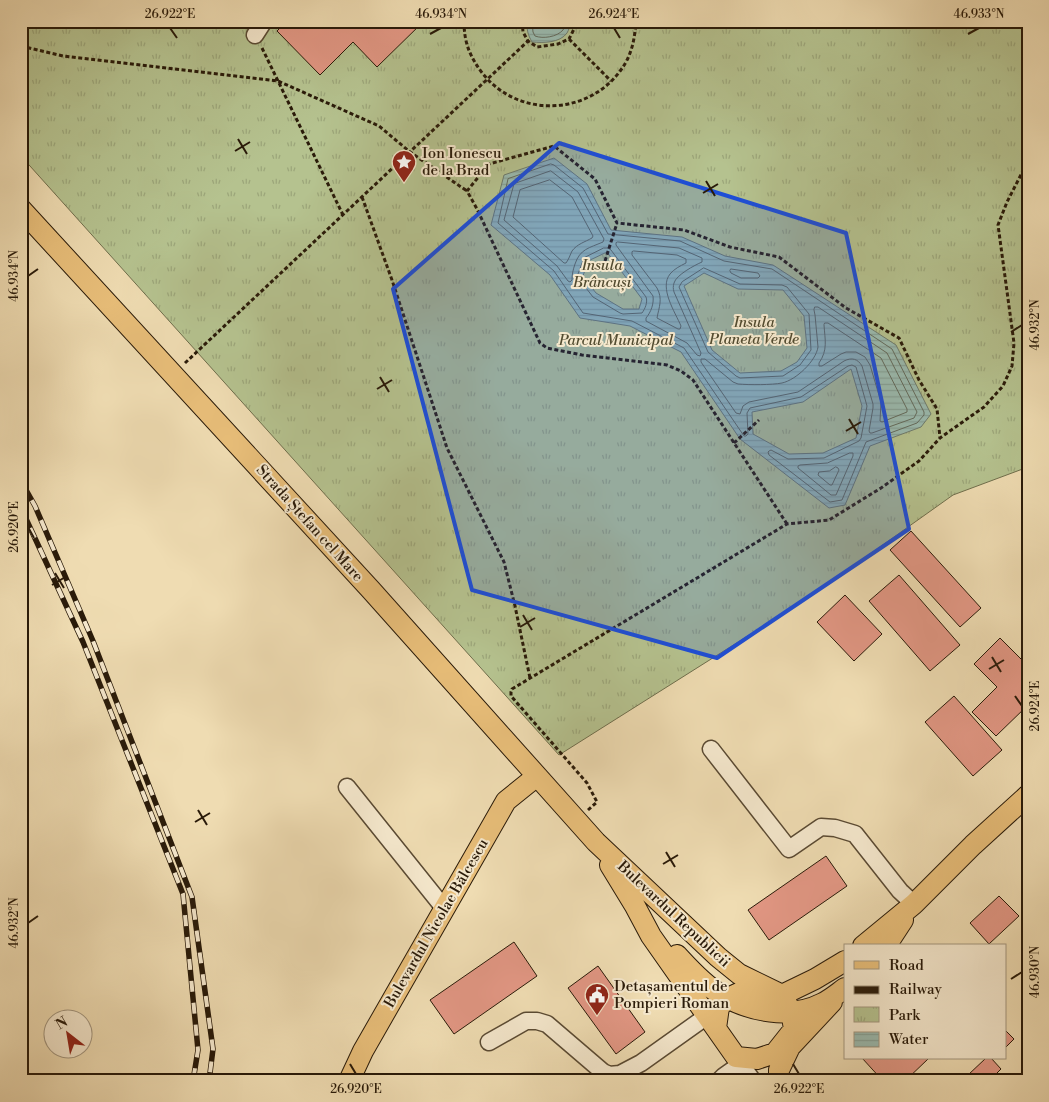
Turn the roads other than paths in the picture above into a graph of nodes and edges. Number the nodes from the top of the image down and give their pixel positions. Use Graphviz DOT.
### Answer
graph roads {
  1 [pos="21,209"];
  2 [pos="711,748"];
  3 [pos="537,776"];
  4 [pos="347,787"];
  5 [pos="1028,795"];
  6 [pos="596,842"];
  7 [pos="914,904"];
  8 [pos="635,906"];
  9 [pos="444,908"];
  10 [pos="865,944"];
  11 [pos="887,944"];
  12 [pos="844,962"];
  13 [pos="844,990"];
  14 [pos="844,990"];
  15 [pos="728,998"];
  16 [pos="787,1003"];
  17 [pos="712,1022"];
  18 [pos="490,1042"];
  19 [pos="783,1050"];
  20 [pos="738,1060"];
  21 [pos="349,1081"];
  22 [pos="718,1081"];
  23 [pos="753,1081"];
  24 [pos="779,1081"];
  1 -- 3 [label="main road, Strada Ștefan cel Mare"];
  2 -- 7 [label="street"];
  3 -- 6 [label="main road, Strada Ștefan cel Mare"];
  3 -- 9 [label="main road, Bulevardul Nicolae Bălcescu"];
  4 -- 9 [label="street"];
  5 -- 7 [label="main road"];
  6 -- 8 [label="main road"];
  6 -- 16 [label="main road, Bulevardul Republicii"];
  7 -- 10 [label="main road"];
  7 -- 11 [label="main road"];
  8 -- 15 [label="main road, Bulevardul Republicii"];
  8 -- 17 [label="main road, Bulevardul Republicii"];
  9 -- 21 [label="main road, Bulevardul Nicolae Bălcescu"];
  12 -- 16 [label="main road"];
  13 -- 16 [label="main road"];
  14 -- 19 [label="main road"];
  15 -- 16 [label="main road"];
  15 -- 17 [label="main road"];
  16 -- 19 [label="main road"];
  17 -- 18 [label="street"];
  17 -- 20 [label="main road, Bulevardul Republicii"];
  19 -- 20 [label="main road"];
  19 -- 24 [label="main road"];
  20 -- 22 [label="street"];
  20 -- 23 [label="street"];
}
